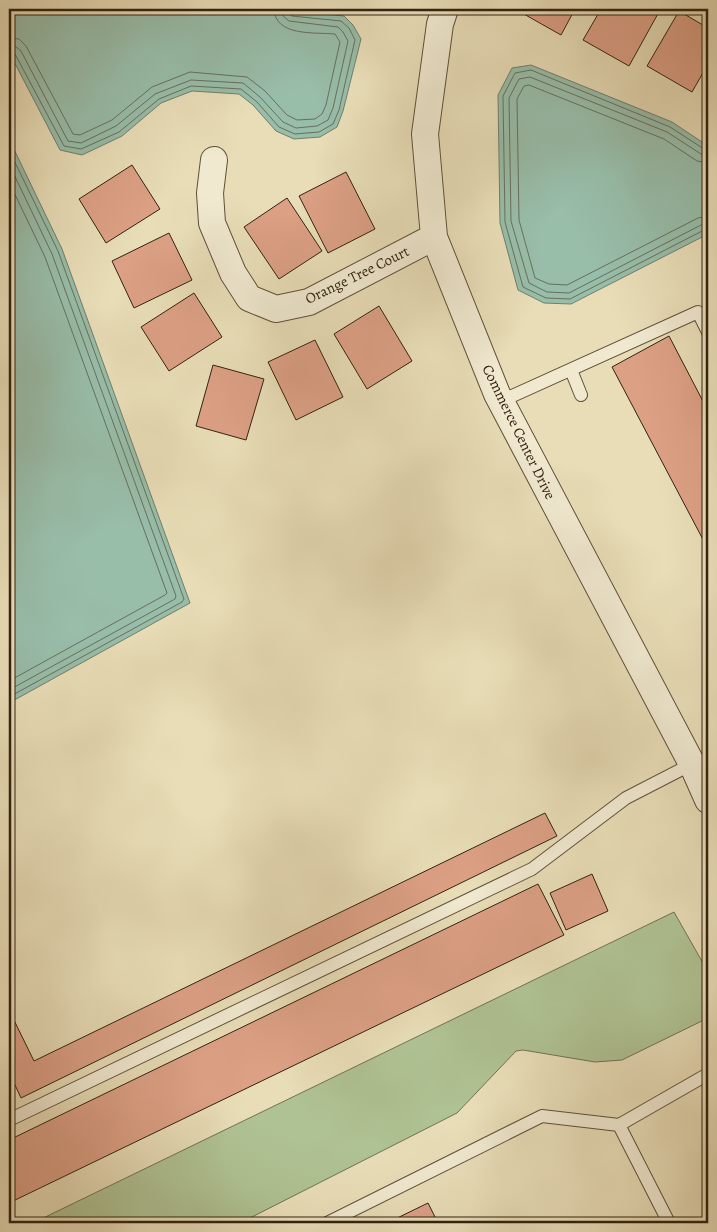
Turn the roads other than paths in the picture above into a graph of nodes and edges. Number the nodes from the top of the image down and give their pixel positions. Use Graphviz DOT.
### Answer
graph roads {
  1 [pos="445,9"];
  2 [pos="214,160"];
  3 [pos="434,237"];
  4 [pos="708,332"];
  5 [pos="571,370"];
  6 [pos="582,395"];
  7 [pos="501,401"];
  8 [pos="700,761"];
  9 [pos="708,800"];
  10 [pos="708,1074"];
  11 [pos="9,1120"];
  12 [pos="618,1125"];
  13 [pos="327,1223"];
  14 [pos="669,1223"];
  1 -- 3 [label="street, Commerce Center Drive"];
  2 -- 3 [label="street, Orange Tree Court"];
  3 -- 7 [label="street, Commerce Center Drive"];
  4 -- 5 [label="lane"];
  5 -- 6 [label="lane"];
  5 -- 7 [label="lane"];
  7 -- 8 [label="street, Commerce Center Drive"];
  8 -- 9 [label="street, Commerce Center Drive"];
  8 -- 11 [label="lane"];
  10 -- 12 [label="lane"];
  12 -- 13 [label="lane"];
  12 -- 14 [label="lane"];
}
